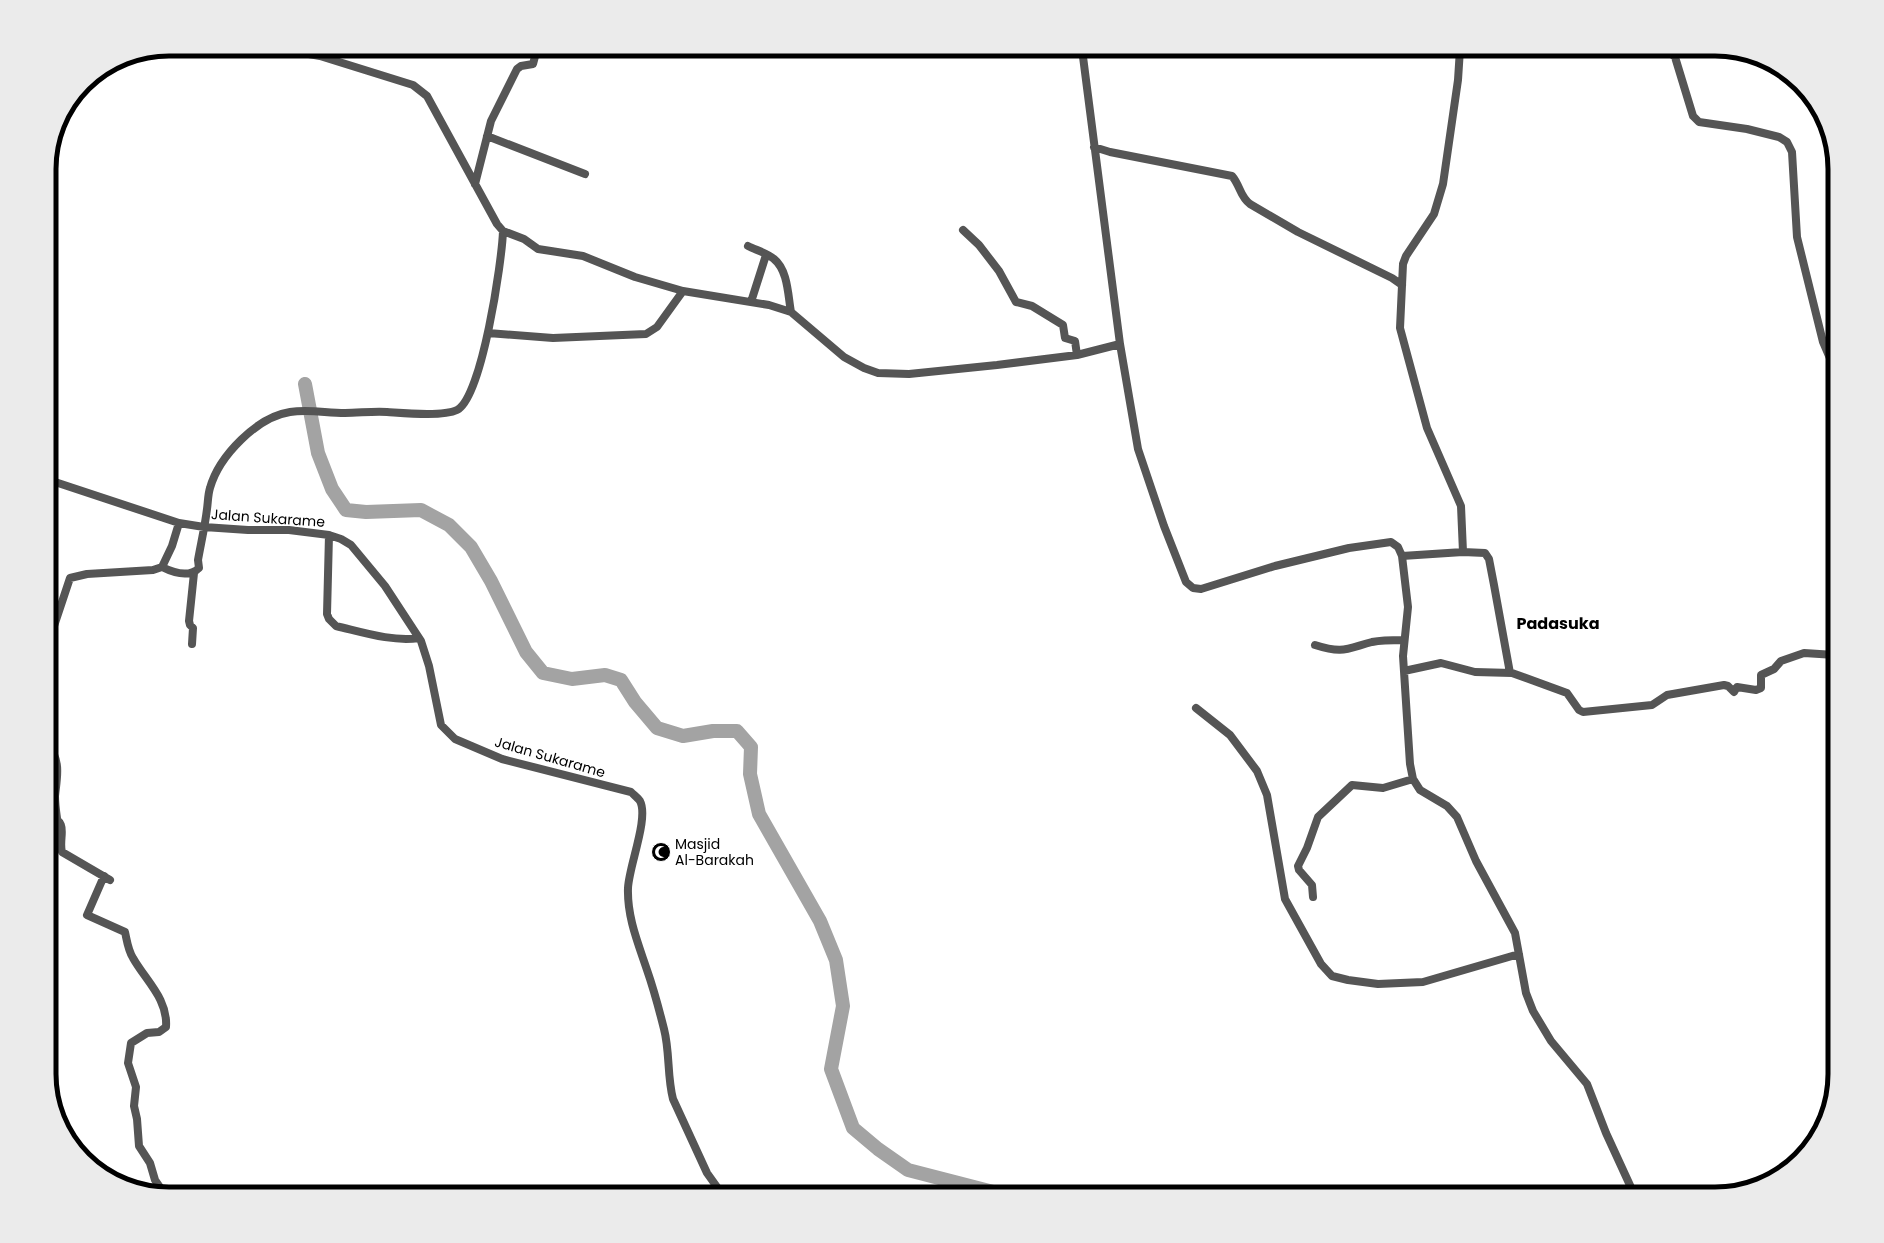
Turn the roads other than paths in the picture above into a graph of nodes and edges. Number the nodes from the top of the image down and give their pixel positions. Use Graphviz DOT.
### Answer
graph roads {
  1 [pos="320,56"];
  2 [pos="535,56"];
  3 [pos="1083,56"];
  4 [pos="1460,56"];
  5 [pos="1674,56"];
  6 [pos="487,136"];
  7 [pos="1094,147"];
  8 [pos="585,174"];
  9 [pos="475,184"];
  10 [pos="963,230"];
  11 [pos="503,231"];
  12 [pos="748,246"];
  13 [pos="766,255"];
  14 [pos="1402,285"];
  15 [pos="683,291"];
  16 [pos="751,302"];
  17 [pos="791,312"];
  18 [pos="488,333"];
  19 [pos="1120,344"];
  20 [pos="1828,354"];
  21 [pos="1077,355"];
  22 [pos="56,482"];
  23 [pos="179,523"];
  24 [pos="204,527"];
  25 [pos="329,535"];
  26 [pos="1463,552"];
  27 [pos="1402,556"];
  28 [pos="162,567"];
  29 [pos="194,573"];
  30 [pos="56,620"];
  31 [pos="419,638"];
  32 [pos="1404,640"];
  33 [pos="192,644"];
  34 [pos="1315,645"];
  35 [pos="1828,655"];
  36 [pos="1404,671"];
  37 [pos="1510,673"];
  38 [pos="1196,708"];
  39 [pos="56,757"];
  40 [pos="1413,779"];
  41 [pos="56,787"];
  42 [pos="56,820"];
  43 [pos="1313,897"];
  44 [pos="1519,954"];
  45 [pos="159,1186"];
  46 [pos="717,1187"];
  47 [pos="1631,1187"];
  1 -- 9 [label="street"];
  2 -- 6 [label="street"];
  3 -- 7 [label="street"];
  4 -- 14 [label="street"];
  5 -- 20 [label="street"];
  6 -- 8 [label="street"];
  6 -- 9 [label="street"];
  7 -- 14 [label="street"];
  7 -- 19 [label="street"];
  9 -- 11 [label="street"];
  10 -- 21 [label="street"];
  11 -- 15 [label="street"];
  11 -- 18 [label="street"];
  12 -- 13 [label="street"];
  13 -- 16 [label="street"];
  13 -- 17 [label="street"];
  14 -- 26 [label="street"];
  15 -- 16 [label="street"];
  15 -- 18 [label="street"];
  16 -- 17 [label="street"];
  17 -- 21 [label="street"];
  18 -- 24 [label="street"];
  19 -- 21 [label="street"];
  19 -- 27 [label="street"];
  22 -- 23 [label="street, Jalan Sukarame"];
  23 -- 24 [label="street, Jalan Sukarame"];
  23 -- 28 [label="street"];
  24 -- 25 [label="street, Jalan Sukarame"];
  24 -- 29 [label="street"];
  25 -- 31 [label="street, Jalan Sukarame"];
  25 -- 31 [label="street"];
  26 -- 27 [label="street"];
  26 -- 37 [label="street"];
  27 -- 32 [label="street"];
  28 -- 29 [label="street"];
  28 -- 30 [label="street"];
  29 -- 33 [label="street"];
  31 -- 46 [label="street, Jalan Sukarame"];
  32 -- 34 [label="street"];
  32 -- 36 [label="street"];
  35 -- 37 [label="street"];
  36 -- 37 [label="street"];
  36 -- 40 [label="street"];
  38 -- 44 [label="street"];
  39 -- 41 [label="street"];
  40 -- 43 [label="street"];
  40 -- 44 [label="street"];
  42 -- 45 [label="street"];
  44 -- 47 [label="street"];
}
